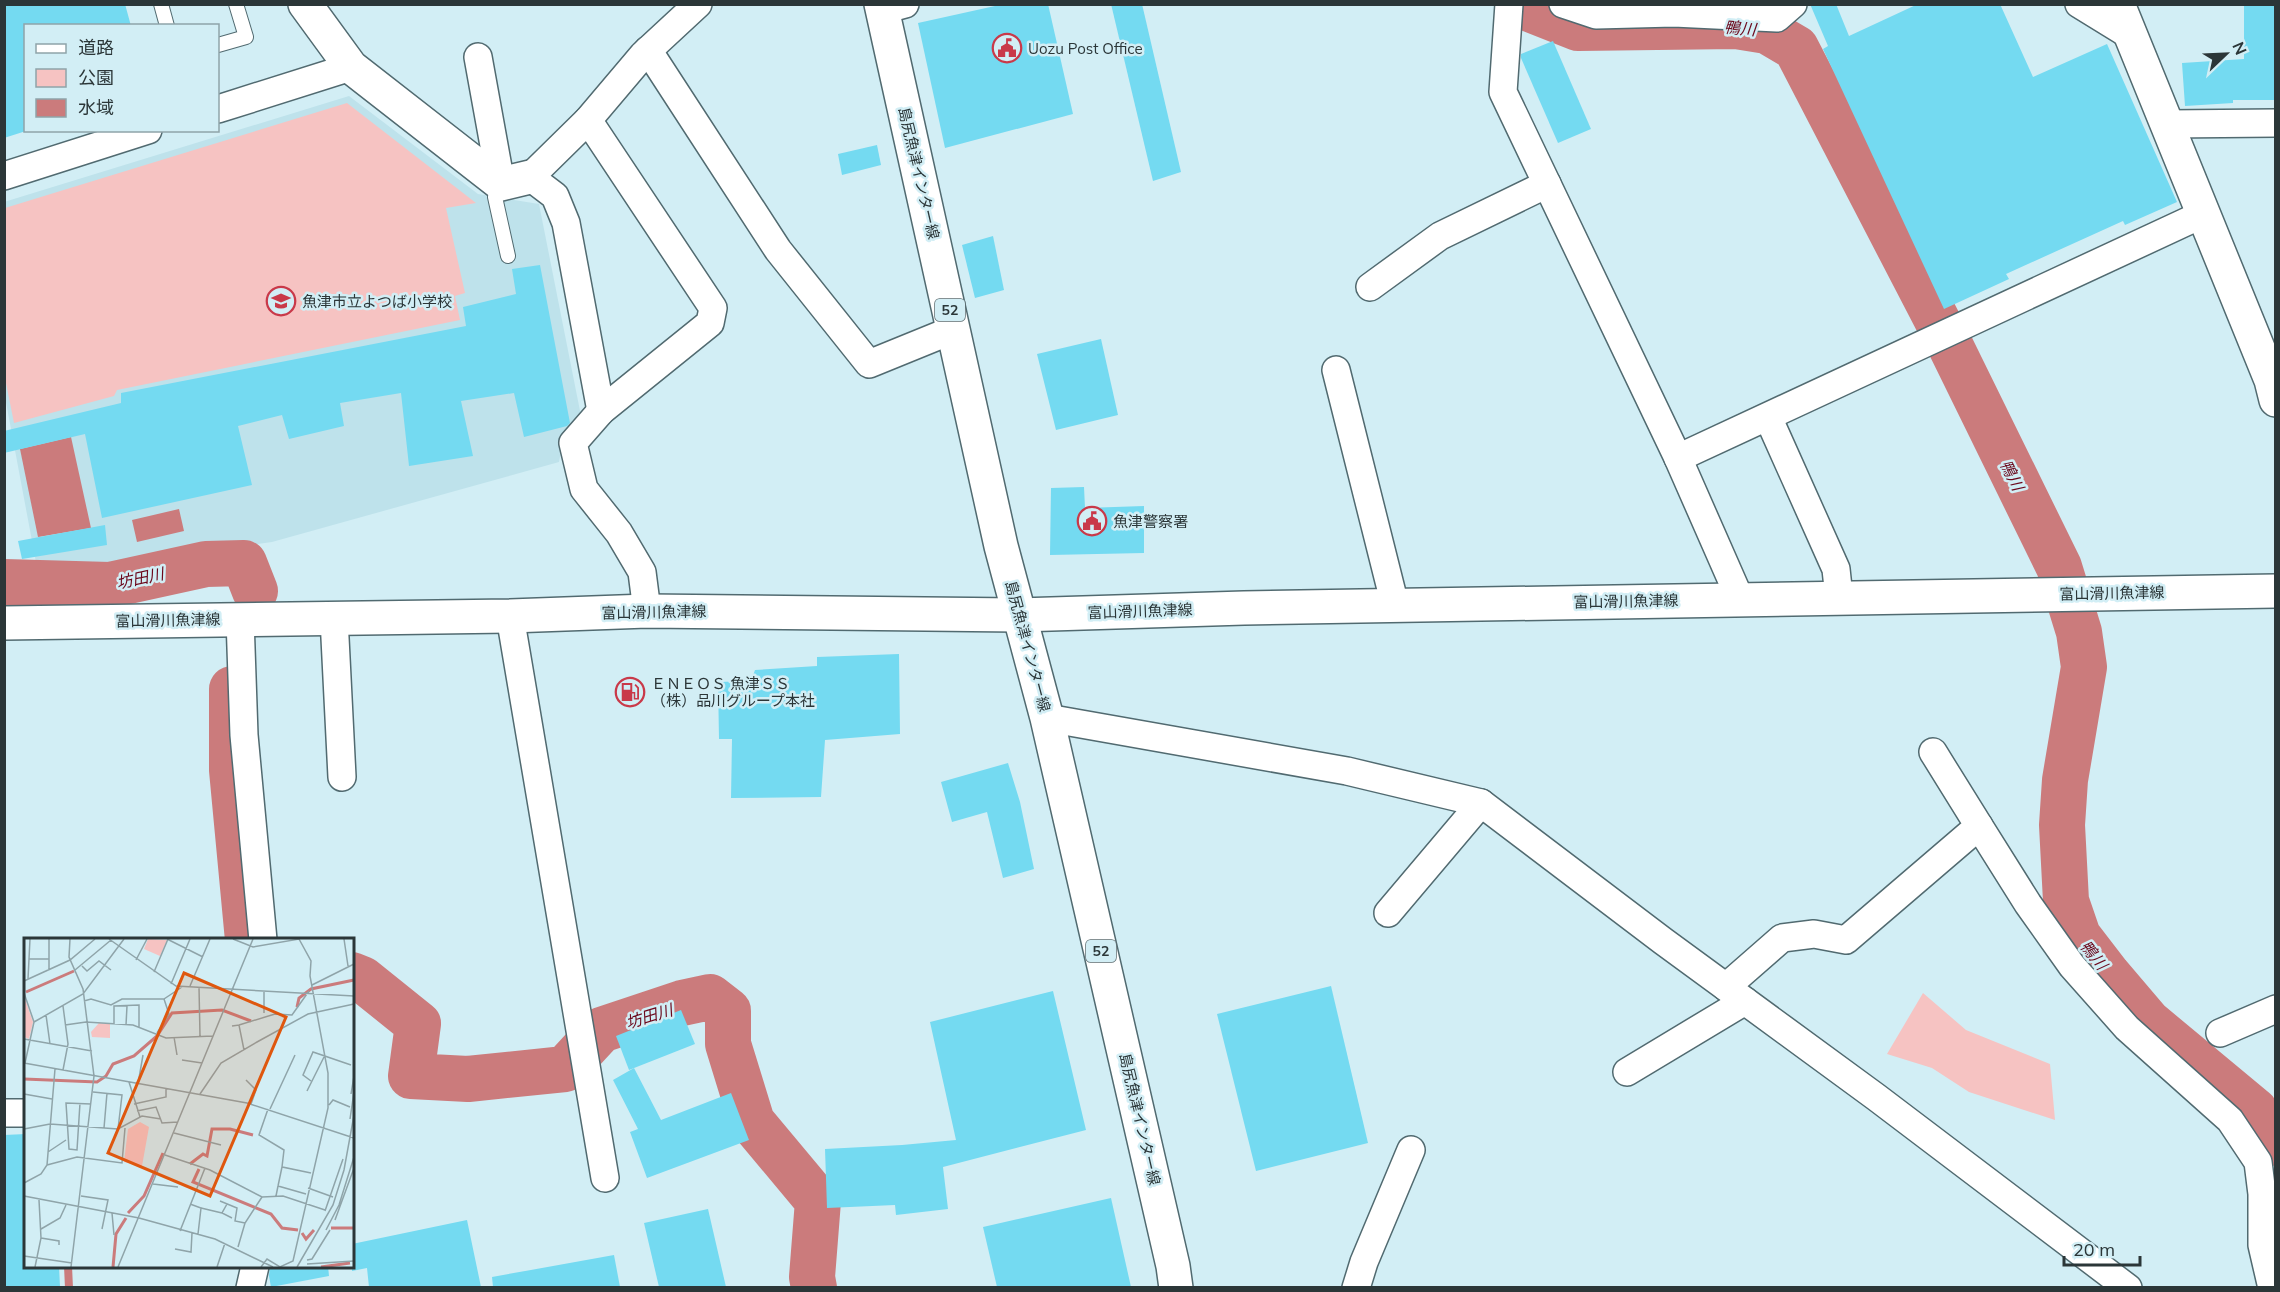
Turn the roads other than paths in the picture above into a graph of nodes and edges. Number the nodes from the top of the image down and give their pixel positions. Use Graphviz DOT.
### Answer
graph roads {
  1 [pos="161,4"];
  2 [pos="236,4"];
  3 [pos="305,4"];
  4 [pos="698,4"];
  5 [pos="1509,4"];
  6 [pos="1563,4"];
  7 [pos="1793,4"];
  8 [pos="2079,4"];
  9 [pos="2118,4"];
  10 [pos="890,6"];
  11 [pos="166,24"];
  12 [pos="2131,36"];
  13 [pos="219,45"];
  14 [pos="648,50"];
  15 [pos="478,57"];
  16 [pos="351,67"];
  17 [pos="219,109"];
  18 [pos="588,120"];
  19 [pos="2276,123"];
  20 [pos="2168,124"];
  21 [pos="142,132"];
  22 [pos="4,176"];
  23 [pos="516,181"];
  24 [pos="1547,184"];
  25 [pos="2203,214"];
  26 [pos="508,256"];
  27 [pos="1370,287"];
  28 [pos="955,329"];
  29 [pos="1336,370"];
  30 [pos="2276,400"];
  31 [pos="602,411"];
  32 [pos="1768,417"];
  33 [pos="1678,458"];
  34 [pos="2276,591"];
  35 [pos="1839,597"];
  36 [pos="1740,599"];
  37 [pos="1395,605"];
  38 [pos="647,611"];
  39 [pos="1019,615"];
  40 [pos="510,616"];
  41 [pos="334,618"];
  42 [pos="240,619"];
  43 [pos="4,623"];
  44 [pos="1047,718"];
  45 [pos="1933,752"];
  46 [pos="342,777"];
  47 [pos="1481,803"];
  48 [pos="1979,826"];
  49 [pos="1388,913"];
  50 [pos="263,938"];
  51 [pos="1736,994"];
  52 [pos="2276,1009"];
  53 [pos="2220,1033"];
  54 [pos="1627,1072"];
  55 [pos="4,1113"];
  56 [pos="24,1113"];
  57 [pos="1412,1150"];
  58 [pos="605,1179"];
  59 [pos="255,1268"];
  60 [pos="250,1287"];
  61 [pos="1176,1287"];
  62 [pos="1356,1287"];
  63 [pos="2128,1287"];
  64 [pos="2272,1287"];
  1 -- 11 [label="lane"];
  2 -- 13 [label="lane"];
  3 -- 16 [label="main road"];
  4 -- 14 [label="street"];
  5 -- 24 [label="street"];
  6 -- 7 [label="street"];
  8 -- 12 [label="street"];
  9 -- 12 [label="main road"];
  10 -- 28 [label="main road, 島尻魚津インター線 / 52"];
  12 -- 20 [label="main road"];
  14 -- 18 [label="street"];
  14 -- 28 [label="street"];
  15 -- 23 [label="street"];
  16 -- 17 [label="street"];
  16 -- 23 [label="main road"];
  18 -- 23 [label="street"];
  18 -- 31 [label="street"];
  19 -- 20 [label="street"];
  20 -- 25 [label="main road"];
  21 -- 22 [label="street"];
  23 -- 26 [label="lane"];
  23 -- 31 [label="street"];
  24 -- 27 [label="street"];
  24 -- 33 [label="street"];
  25 -- 30 [label="main road"];
  25 -- 32 [label="street"];
  28 -- 39 [label="main road, 島尻魚津インター線 / 52"];
  29 -- 37 [label="street"];
  31 -- 38 [label="street"];
  32 -- 33 [label="street"];
  32 -- 35 [label="street"];
  33 -- 36 [label="street"];
  34 -- 35 [label="main road, 富山滑川魚津線"];
  35 -- 36 [label="main road, 富山滑川魚津線"];
  36 -- 37 [label="main road, 富山滑川魚津線"];
  37 -- 39 [label="main road, 富山滑川魚津線"];
  38 -- 39 [label="main road, 富山滑川魚津線"];
  38 -- 40 [label="main road, 富山滑川魚津線"];
  39 -- 44 [label="main road, 島尻魚津インター線 / 52"];
  40 -- 41 [label="main road, 富山滑川魚津線"];
  40 -- 58 [label="street"];
  41 -- 42 [label="main road, 富山滑川魚津線"];
  41 -- 46 [label="street"];
  42 -- 43 [label="main road, 富山滑川魚津線"];
  42 -- 50 [label="street"];
  44 -- 47 [label="street"];
  44 -- 61 [label="main road, 島尻魚津インター線 / 52"];
  45 -- 48 [label="street"];
  47 -- 49 [label="street"];
  47 -- 51 [label="street"];
  48 -- 51 [label="street"];
  48 -- 64 [label="street"];
  51 -- 54 [label="street"];
  51 -- 63 [label="street"];
  52 -- 53 [label="street"];
  55 -- 56 [label="street"];
  57 -- 62 [label="street"];
  59 -- 60 [label="street"];
}
